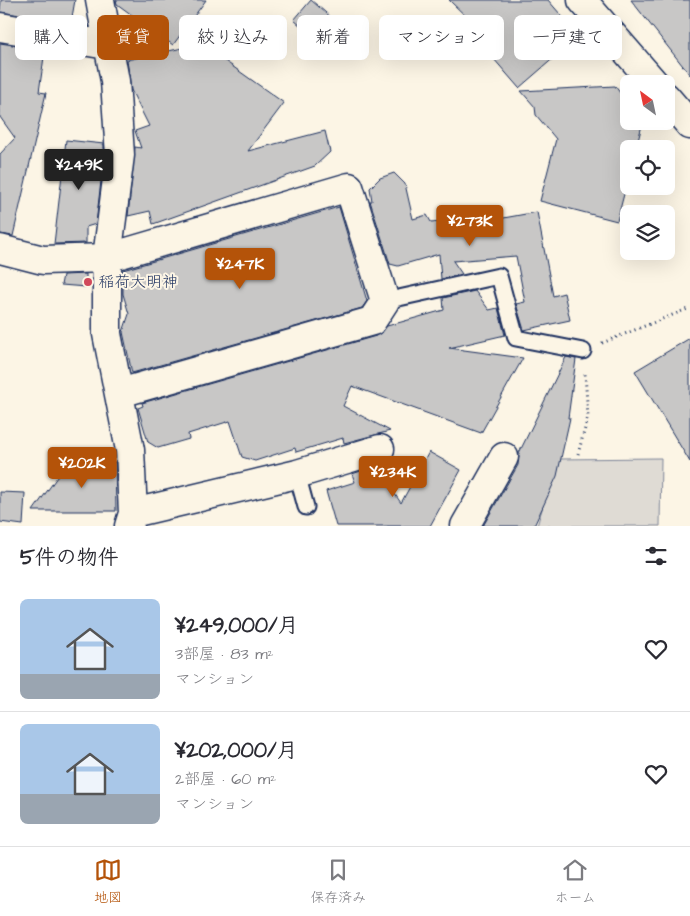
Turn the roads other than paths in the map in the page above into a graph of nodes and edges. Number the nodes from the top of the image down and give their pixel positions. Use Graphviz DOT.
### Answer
graph roads {
  1 [pos="100,0"];
  2 [pos="582,0"];
  3 [pos="102,15"];
  4 [pos="0,27"];
  5 [pos="97,43"];
  6 [pos="110,60"];
  7 [pos="647,75"];
  8 [pos="675,108"];
  9 [pos="690,125"];
  10 [pos="0,249"];
  11 [pos="107,258"];
  12 [pos="385,301"];
  13 [pos="583,351"];
  14 [pos="120,393"];
  15 [pos="380,449"];
  16 [pos="504,458"];
  17 [pos="297,474"];
  18 [pos="306,507"];
  19 [pos="131,519"];
  20 [pos="468,525"];
  1 -- 3 [label="street"];
  2 -- 7 [label="street"];
  4 -- 5 [label="street"];
  6 -- 11 [label="street"];
  8 -- 9 [label="street"];
  10 -- 11 [label="street"];
  11 -- 12 [label="street"];
  11 -- 14 [label="street"];
  12 -- 13 [label="lane"];
  12 -- 14 [label="street"];
  14 -- 19 [label="street"];
  15 -- 17 [label="street"];
  16 -- 20 [label="street"];
  17 -- 18 [label="lane"];
  17 -- 19 [label="street"];
}
